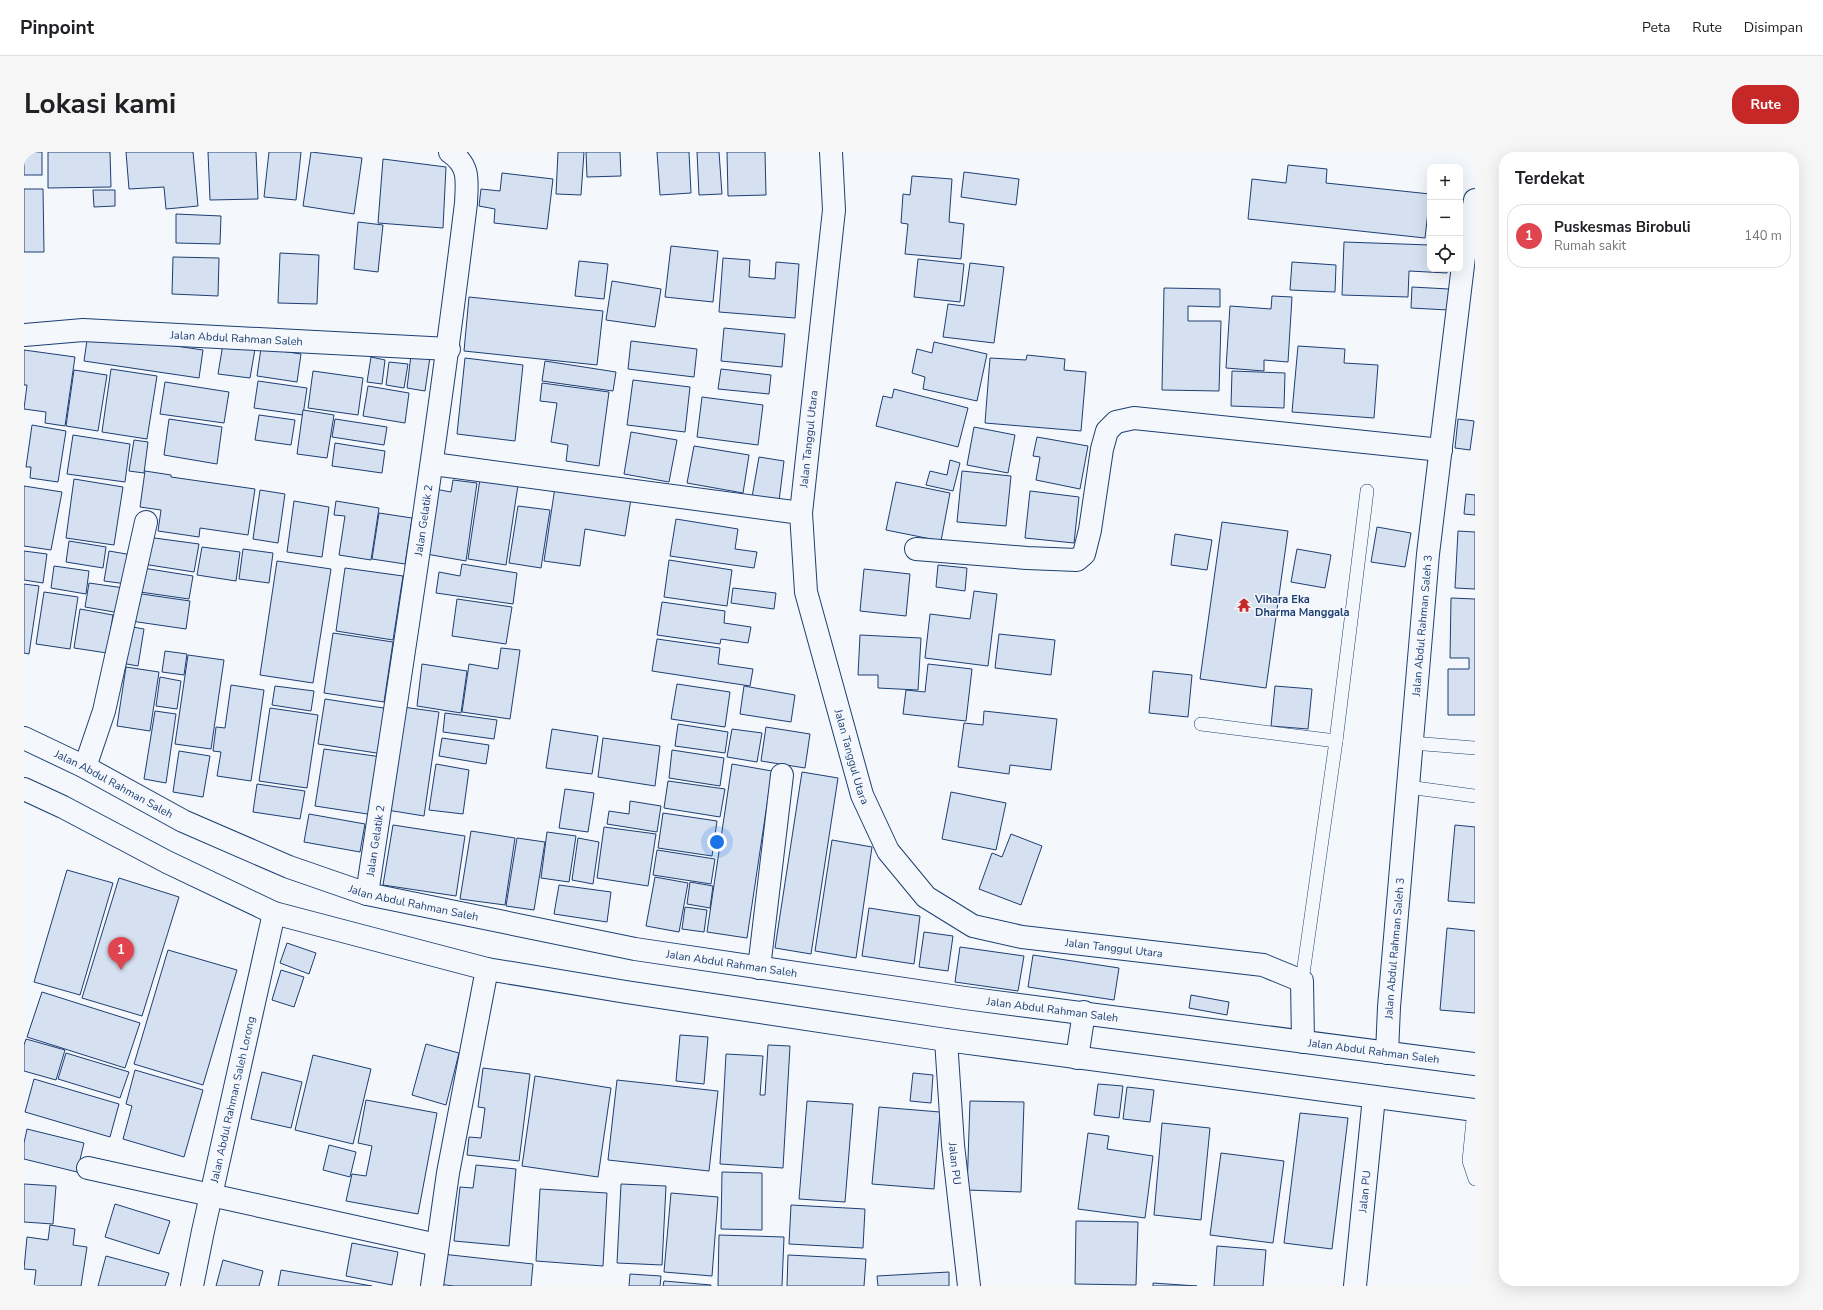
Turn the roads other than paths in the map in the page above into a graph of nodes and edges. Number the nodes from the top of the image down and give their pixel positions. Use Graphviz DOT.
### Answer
graph roads {
  1 [pos="450,152"];
  2 [pos="831,152"];
  3 [pos="1475,200"];
  4 [pos="24,335"];
  5 [pos="449,349"];
  6 [pos="1441,450"];
  7 [pos="433,464"];
  8 [pos="1368,491"];
  9 [pos="800,513"];
  10 [pos="146,522"];
  11 [pos="916,549"];
  12 [pos="1201,724"];
  13 [pos="24,738"];
  14 [pos="1336,741"];
  15 [pos="1412,743"];
  16 [pos="1475,748"];
  17 [pos="85,767"];
  18 [pos="782,775"];
  19 [pos="1408,787"];
  20 [pos="24,789"];
  21 [pos="1475,796"];
  22 [pos="367,894"];
  23 [pos="274,913"];
  24 [pos="759,968"];
  25 [pos="487,969"];
  26 [pos="1302,981"];
  27 [pos="1084,1012"];
  28 [pos="946,1040"];
  29 [pos="1303,1042"];
  30 [pos="1387,1053"];
  31 [pos="1077,1058"];
  32 [pos="1475,1064"];
  33 [pos="1374,1097"];
  34 [pos="1474,1110"];
  35 [pos="88,1168"];
  36 [pos="1475,1179"];
  37 [pos="212,1194"];
  38 [pos="437,1245"];
  39 [pos="192,1286"];
  40 [pos="432,1286"];
  41 [pos="969,1286"];
  42 [pos="1355,1286"];
  1 -- 5 [label="main road, Jalan Gelatik 2"];
  2 -- 9 [label="main road, Jalan Tanggul Utara"];
  3 -- 6 [label="main road, Jalan Abdul Rahman Saleh 3"];
  4 -- 5 [label="main road, Jalan Abdul Rahman Saleh"];
  5 -- 7 [label="main road, Jalan Gelatik 2"];
  6 -- 11 [label="main road"];
  6 -- 15 [label="main road, Jalan Abdul Rahman Saleh 3"];
  7 -- 9 [label="main road"];
  7 -- 22 [label="main road, Jalan Gelatik 2"];
  8 -- 14 [label="lane"];
  9 -- 26 [label="main road, Jalan Tanggul Utara"];
  10 -- 17 [label="main road"];
  12 -- 14 [label="lane"];
  13 -- 17 [label="main road, Jalan Abdul Rahman Saleh"];
  14 -- 26 [label="lane"];
  15 -- 16 [label="lane"];
  15 -- 19 [label="main road, Jalan Abdul Rahman Saleh 3"];
  17 -- 22 [label="main road, Jalan Abdul Rahman Saleh"];
  18 -- 24 [label="main road"];
  19 -- 21 [label="lane"];
  19 -- 30 [label="main road, Jalan Abdul Rahman Saleh 3"];
  20 -- 23 [label="main road"];
  22 -- 24 [label="main road, Jalan Abdul Rahman Saleh"];
  23 -- 25 [label="main road"];
  23 -- 37 [label="main road, Jalan Abdul Rahman Saleh Lorong"];
  24 -- 27 [label="main road, Jalan Abdul Rahman Saleh"];
  25 -- 28 [label="main road"];
  25 -- 38 [label="main road"];
  26 -- 29 [label="main road"];
  27 -- 29 [label="main road, Jalan Abdul Rahman Saleh"];
  27 -- 31 [label="main road"];
  28 -- 31 [label="main road"];
  28 -- 41 [label="main road, Jalan PU"];
  29 -- 30 [label="main road, Jalan Abdul Rahman Saleh"];
  30 -- 32 [label="main road, Jalan Abdul Rahman Saleh"];
  31 -- 33 [label="main road"];
  33 -- 34 [label="main road"];
  33 -- 42 [label="main road, Jalan PU"];
  34 -- 36 [label="lane"];
  35 -- 37 [label="main road"];
  37 -- 38 [label="main road"];
  37 -- 39 [label="main road, Jalan Abdul Rahman Saleh Lorong"];
  38 -- 40 [label="main road"];
}
